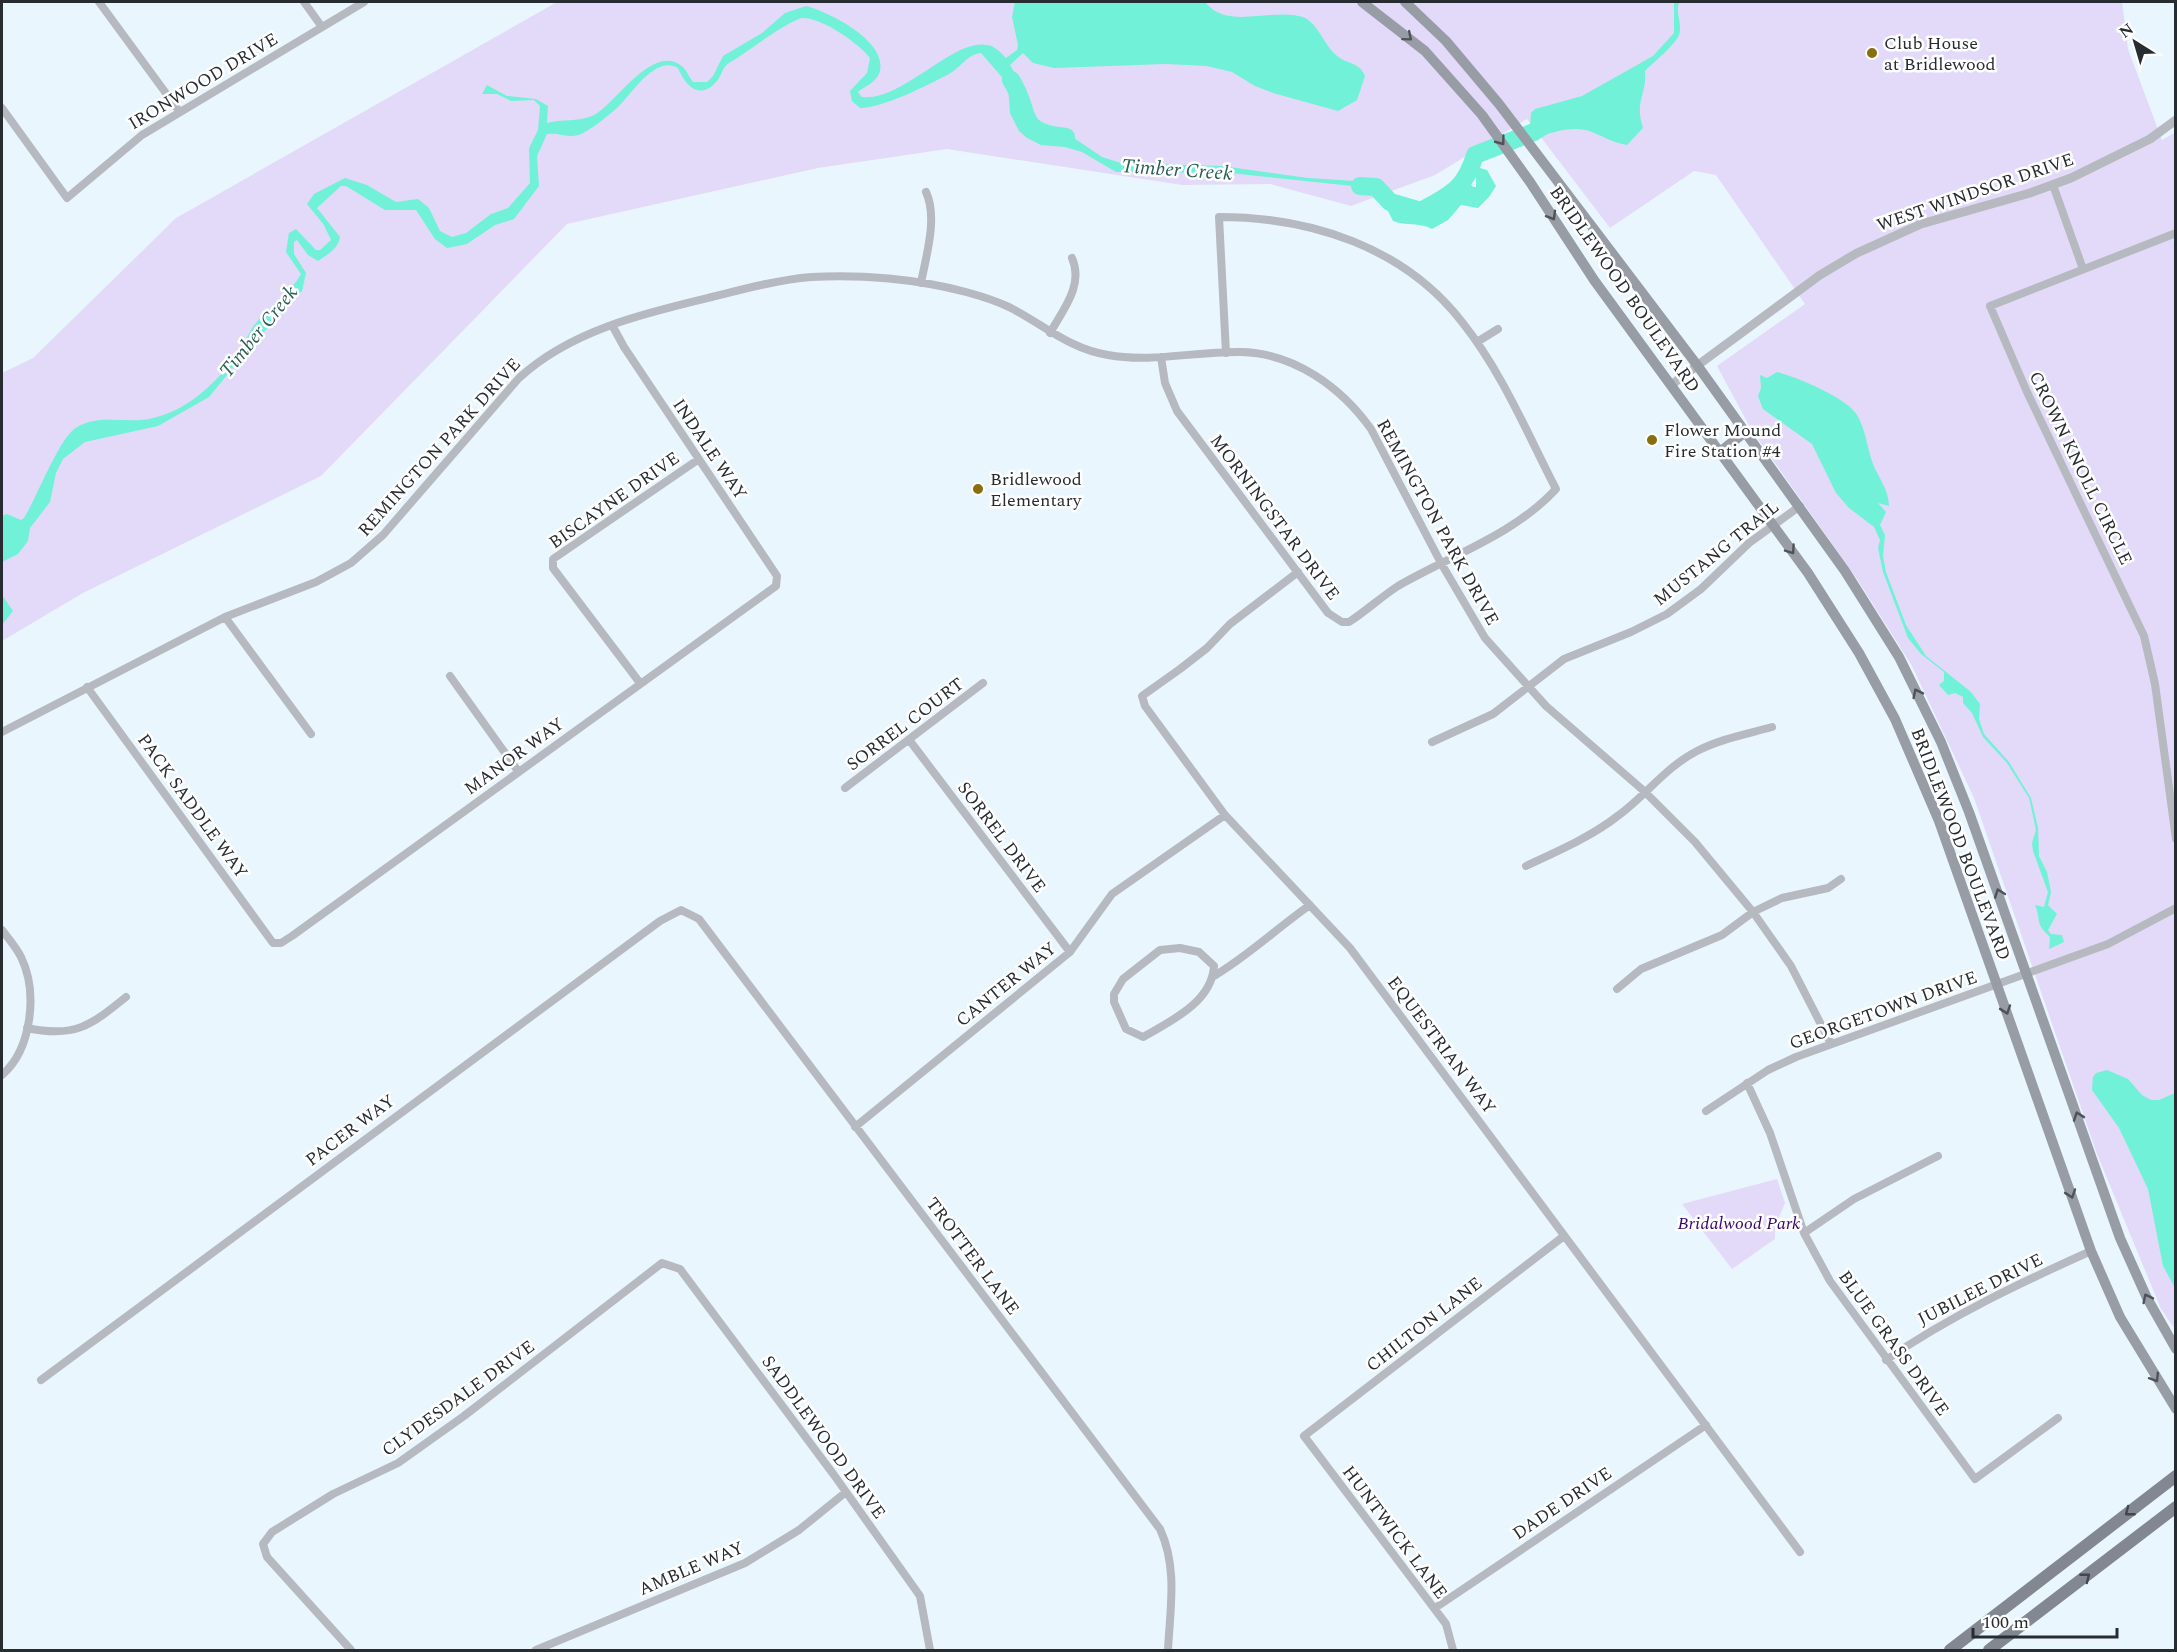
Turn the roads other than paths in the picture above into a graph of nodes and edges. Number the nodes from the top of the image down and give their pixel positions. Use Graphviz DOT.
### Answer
graph roads {
  1 [pos="99,2"];
  2 [pos="304,2"];
  3 [pos="364,2"];
  4 [pos="1362,2"];
  5 [pos="1405,2"];
  6 [pos="322,27"];
  7 [pos="2,108"];
  8 [pos="179,111"];
  9 [pos="2175,120"];
  10 [pos="2053,185"];
  11 [pos="926,192"];
  12 [pos="2175,233"];
  13 [pos="1072,258"];
  14 [pos="2083,269"];
  15 [pos="921,283"];
  16 [pos="612,325"];
  17 [pos="1498,328"];
  18 [pos="1050,333"];
  19 [pos="1477,342"];
  20 [pos="1226,352"];
  21 [pos="1161,357"];
  22 [pos="1697,365"];
  23 [pos="1671,385"];
  24 [pos="1745,432"];
  25 [pos="1720,452"];
  26 [pos="699,459"];
  27 [pos="1800,506"];
  28 [pos="1773,524"];
  29 [pos="1441,563"];
  30 [pos="1298,572"];
  31 [pos="772,588"];
  32 [pos="225,617"];
  33 [pos="450,676"];
  34 [pos="640,683"];
  35 [pos="983,683"];
  36 [pos="87,687"];
  37 [pos="1527,687"];
  38 [pos="1772,727"];
  39 [pos="2,732"];
  40 [pos="310,734"];
  41 [pos="910,741"];
  42 [pos="1432,742"];
  43 [pos="518,771"];
  44 [pos="845,788"];
  45 [pos="1644,791"];
  46 [pos="1226,815"];
  47 [pos="2175,839"];
  48 [pos="1526,866"];
  49 [pos="1841,879"];
  50 [pos="1310,905"];
  51 [pos="2175,908"];
  52 [pos="681,910"];
  53 [pos="1753,912"];
  54 [pos="2,930"];
  55 [pos="273,943"];
  56 [pos="1070,952"];
  57 [pos="2028,973"];
  58 [pos="1214,976"];
  59 [pos="1997,984"];
  60 [pos="1617,988"];
  61 [pos="126,997"];
  62 [pos="27,1028"];
  63 [pos="1830,1042"];
  64 [pos="2,1075"];
  65 [pos="1747,1083"];
  66 [pos="1706,1112"];
  67 [pos="855,1127"];
  68 [pos="1938,1156"];
  69 [pos="1804,1233"];
  70 [pos="1564,1236"];
  71 [pos="2091,1251"];
  72 [pos="663,1263"];
  73 [pos="2175,1349"];
  74 [pos="1886,1360"];
  75 [pos="41,1380"];
  76 [pos="2175,1409"];
  77 [pos="2058,1418"];
  78 [pos="1706,1425"];
  79 [pos="1304,1436"];
  80 [pos="2175,1476"];
  81 [pos="846,1492"];
  82 [pos="2175,1507"];
  83 [pos="1800,1552"];
  84 [pos="1435,1608"];
  85 [pos="351,1650"];
  86 [pos="536,1650"];
  87 [pos="930,1650"];
  88 [pos="1168,1650"];
  89 [pos="1453,1650"];
  90 [pos="1950,1650"];
  91 [pos="1989,1650"];
  1 -- 8 [label="street"];
  2 -- 6 [label="street"];
  3 -- 6 [label="street, IRONWOOD DRIVE"];
  4 -- 23 [label="main road, BRIDLEWOOD BOULEVARD, one-way"];
  5 -- 22 [label="main road, BRIDLEWOOD BOULEVARD"];
  6 -- 8 [label="street, IRONWOOD DRIVE"];
  7 -- 8 [label="street, IRONWOOD DRIVE"];
  9 -- 10 [label="street, WEST WINDSOR DRIVE"];
  10 -- 14 [label="street"];
  10 -- 22 [label="street, WEST WINDSOR DRIVE"];
  11 -- 15 [label="street"];
  12 -- 14 [label="street, CROWN KNOLL CIRCLE"];
  13 -- 18 [label="street"];
  14 -- 47 [label="street, CROWN KNOLL CIRCLE"];
  15 -- 16 [label="street, REMINGTON PARK DRIVE"];
  15 -- 18 [label="street, REMINGTON PARK DRIVE"];
  16 -- 26 [label="street, INDALE WAY"];
  16 -- 32 [label="street, REMINGTON PARK DRIVE"];
  17 -- 19 [label="street"];
  18 -- 21 [label="street, REMINGTON PARK DRIVE"];
  19 -- 20 [label="street"];
  19 -- 29 [label="street, MORNINGSTAR DRIVE"];
  20 -- 21 [label="street, REMINGTON PARK DRIVE"];
  20 -- 29 [label="street, REMINGTON PARK DRIVE"];
  21 -- 30 [label="street, MORNINGSTAR DRIVE"];
  22 -- 23 [label="street, WEST WINDSOR DRIVE"];
  22 -- 24 [label="main road, BRIDLEWOOD BOULEVARD"];
  23 -- 25 [label="main road, BRIDLEWOOD BOULEVARD"];
  24 -- 25 [label="main road"];
  24 -- 27 [label="main road, BRIDLEWOOD BOULEVARD"];
  25 -- 28 [label="main road, BRIDLEWOOD BOULEVARD"];
  26 -- 31 [label="street, INDALE WAY"];
  26 -- 34 [label="street, BISCAYNE DRIVE"];
  27 -- 28 [label="street, MUSTANG TRAIL"];
  57 -- 27 [label="main road, BRIDLEWOOD BOULEVARD, one-way"];
  28 -- 37 [label="street, MUSTANG TRAIL"];
  28 -- 59 [label="main road, BRIDLEWOOD BOULEVARD, one-way"];
  29 -- 30 [label="street, MORNINGSTAR DRIVE"];
  29 -- 37 [label="street, REMINGTON PARK DRIVE"];
  30 -- 46 [label="street, EQUESTRIAN WAY"];
  31 -- 34 [label="street, MANOR WAY"];
  32 -- 36 [label="street, REMINGTON PARK DRIVE"];
  32 -- 40 [label="street"];
  33 -- 43 [label="street"];
  34 -- 43 [label="street, MANOR WAY"];
  35 -- 41 [label="street, SORREL COURT"];
  36 -- 39 [label="street, REMINGTON PARK DRIVE"];
  36 -- 55 [label="street, PACK SADDLE WAY"];
  37 -- 42 [label="street, MUSTANG TRAIL"];
  37 -- 45 [label="street, REMINGTON PARK DRIVE"];
  38 -- 45 [label="street"];
  41 -- 44 [label="street, SORREL COURT"];
  41 -- 56 [label="street, SORREL DRIVE"];
  43 -- 55 [label="street, MANOR WAY"];
  45 -- 48 [label="street"];
  45 -- 53 [label="street, REMINGTON PARK DRIVE"];
  46 -- 50 [label="street, EQUESTRIAN WAY"];
  46 -- 56 [label="street, CANTER WAY"];
  49 -- 53 [label="street"];
  50 -- 58 [label="street"];
  50 -- 70 [label="street, EQUESTRIAN WAY"];
  51 -- 57 [label="street, GEORGETOWN DRIVE"];
  52 -- 67 [label="street, TROTTER LANE"];
  52 -- 75 [label="street, PACER WAY"];
  53 -- 60 [label="street"];
  53 -- 63 [label="street, REMINGTON PARK DRIVE"];
  54 -- 62 [label="street"];
  56 -- 67 [label="street, CANTER WAY"];
  57 -- 59 [label="street, GEORGETOWN DRIVE"];
  73 -- 57 [label="main road, BRIDLEWOOD BOULEVARD, one-way"];
  58 -- 58 [label="street"];
  59 -- 63 [label="street, GEORGETOWN DRIVE"];
  59 -- 71 [label="main road, BRIDLEWOOD BOULEVARD, one-way"];
  61 -- 62 [label="street"];
  62 -- 64 [label="street"];
  63 -- 65 [label="street, GEORGETOWN DRIVE"];
  65 -- 66 [label="street, GEORGETOWN DRIVE"];
  65 -- 69 [label="street, BLUE GRASS DRIVE"];
  67 -- 88 [label="street, TROTTER LANE"];
  68 -- 69 [label="street"];
  69 -- 74 [label="street, BLUE GRASS DRIVE"];
  70 -- 78 [label="street, EQUESTRIAN WAY"];
  70 -- 79 [label="street, CHILTON LANE"];
  71 -- 74 [label="street, JUBILEE DRIVE"];
  71 -- 76 [label="main road, BRIDLEWOOD BOULEVARD, one-way"];
  72 -- 81 [label="street, SADDLEWOOD DRIVE"];
  72 -- 85 [label="street, CLYDESDALE DRIVE"];
  74 -- 77 [label="street, BLUE GRASS DRIVE"];
  78 -- 83 [label="street, EQUESTRIAN WAY"];
  78 -- 84 [label="street, DADE DRIVE"];
  79 -- 84 [label="street, HUNTWICK LANE"];
  80 -- 90 [label="main road, one-way"];
  81 -- 86 [label="street, AMBLE WAY"];
  81 -- 87 [label="street, SADDLEWOOD DRIVE"];
  91 -- 82 [label="main road, one-way"];
  84 -- 89 [label="street, HUNTWICK LANE"];
}
